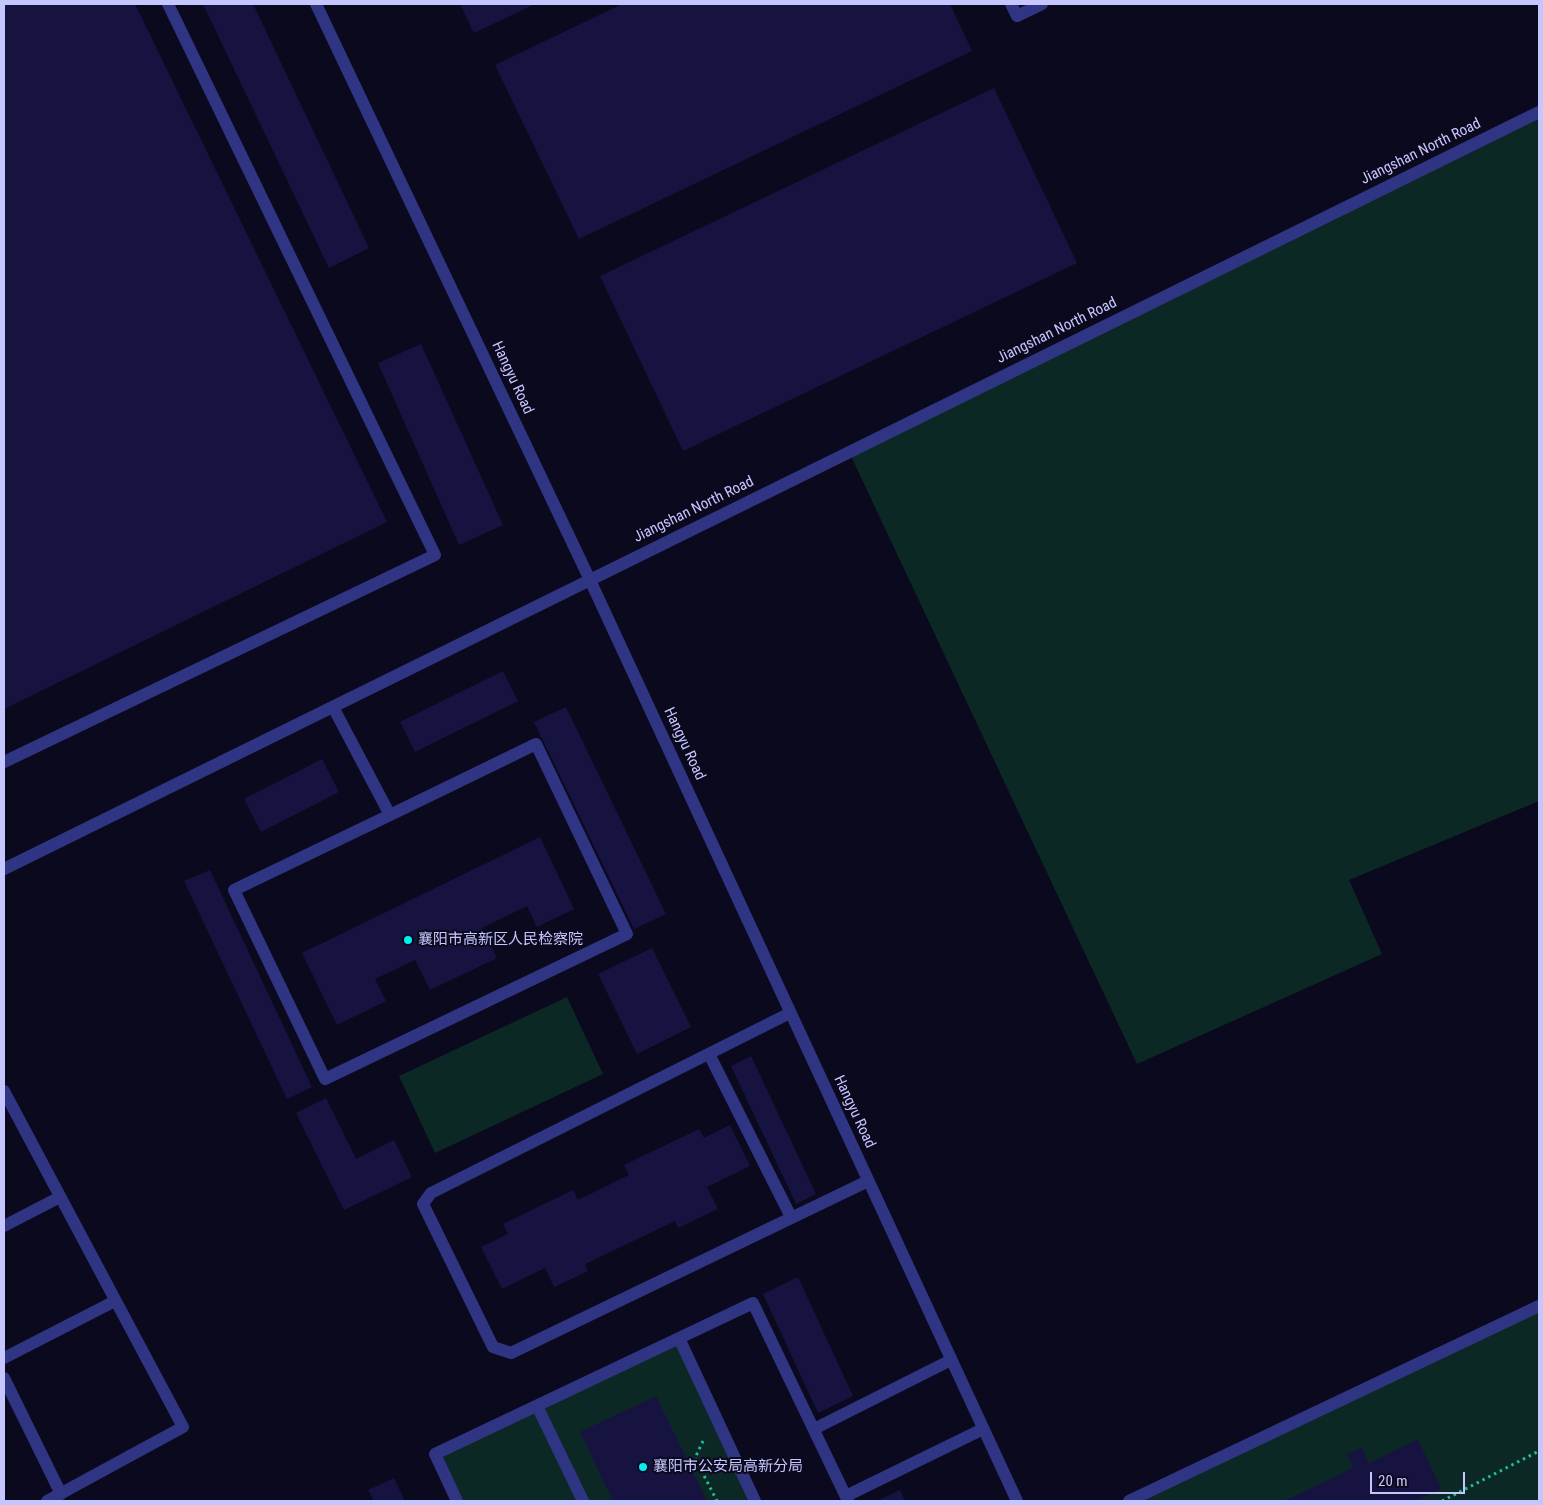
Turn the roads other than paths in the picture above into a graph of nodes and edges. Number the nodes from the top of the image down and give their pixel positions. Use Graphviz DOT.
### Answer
graph roads {
  1 [pos="168,4"];
  2 [pos="316,4"];
  3 [pos="1011,4"];
  4 [pos="1042,4"];
  5 [pos="1539,112"];
  6 [pos="590,580"];
  7 [pos="333,706"];
  8 [pos="4,762"];
  9 [pos="390,815"];
  10 [pos="4,869"];
  11 [pos="790,1012"];
  12 [pos="708,1054"];
  13 [pos="4,1091"];
  14 [pos="868,1180"];
  15 [pos="60,1197"];
  16 [pos="791,1217"];
  17 [pos="4,1226"];
  18 [pos="115,1300"];
  19 [pos="1539,1306"];
  20 [pos="679,1338"];
  21 [pos="4,1358"];
  22 [pos="951,1360"];
  23 [pos="4,1378"];
  24 [pos="537,1406"];
  25 [pos="814,1429"];
  26 [pos="983,1429"];
  27 [pos="61,1494"];
  28 [pos="847,1499"];
  29 [pos="47,1501"];
  30 [pos="457,1501"];
  31 [pos="583,1501"];
  32 [pos="756,1501"];
  33 [pos="1017,1501"];
  34 [pos="1129,1501"];
  1 -- 8 [label="street"];
  2 -- 6 [label="street, Hangyu Road"];
  3 -- 4 [label="street"];
  5 -- 6 [label="street, Jiangshan North Road"];
  6 -- 7 [label="street, Jiangshan North Road"];
  6 -- 11 [label="street, Hangyu Road"];
  7 -- 9 [label="street"];
  7 -- 10 [label="street, Jiangshan North Road"];
  9 -- 9 [label="street"];
  11 -- 12 [label="street"];
  11 -- 14 [label="street, Hangyu Road"];
  12 -- 16 [label="street"];
  12 -- 16 [label="street"];
  13 -- 15 [label="street"];
  14 -- 16 [label="street"];
  14 -- 22 [label="street, Hangyu Road"];
  15 -- 17 [label="street"];
  15 -- 18 [label="street"];
  18 -- 21 [label="street"];
  18 -- 27 [label="street"];
  19 -- 34 [label="street"];
  20 -- 24 [label="street"];
  20 -- 25 [label="street"];
  20 -- 32 [label="street"];
  22 -- 25 [label="street"];
  22 -- 26 [label="street, Hangyu Road"];
  23 -- 27 [label="street"];
  24 -- 30 [label="street"];
  24 -- 31 [label="street"];
  25 -- 28 [label="street"];
  26 -- 28 [label="street"];
  26 -- 33 [label="street, Hangyu Road"];
  27 -- 29 [label="street"];
}
